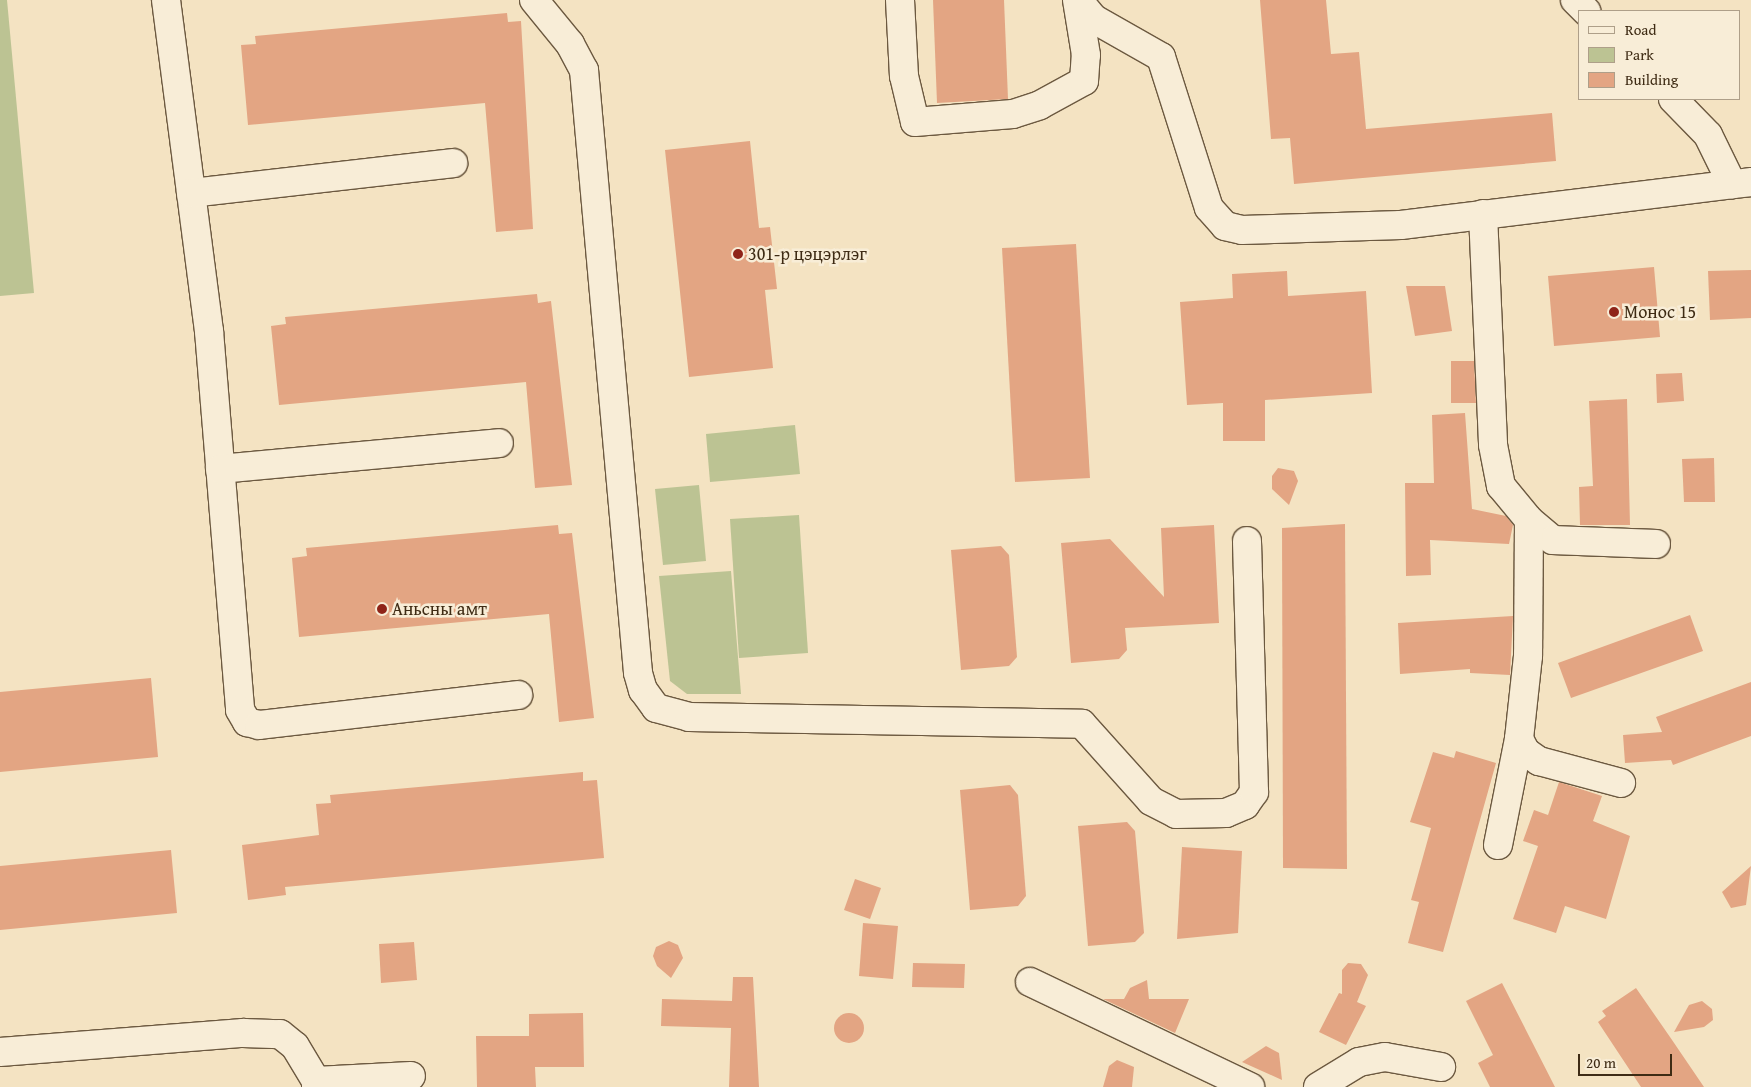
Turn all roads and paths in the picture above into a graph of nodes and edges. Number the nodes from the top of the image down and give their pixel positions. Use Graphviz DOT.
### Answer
graph roads {
  1 [pos="166,0"];
  2 [pos="534,0"];
  3 [pos="900,0"];
  4 [pos="1078,0"];
  5 [pos="1575,0"];
  6 [pos="1585,10"];
  7 [pos="1674,100"];
  8 [pos="454,163"];
  9 [pos="1741,183"];
  10 [pos="191,193"];
  11 [pos="1484,214"];
  12 [pos="499,443"];
  13 [pos="220,469"];
  14 [pos="1529,520"];
  15 [pos="1247,540"];
  16 [pos="1656,544"];
  17 [pos="518,695"];
  18 [pos="1519,739"];
  19 [pos="1621,783"];
  20 [pos="1498,845"];
  21 [pos="1030,982"];
  22 [pos="0,1052"];
  23 [pos="1441,1067"];
  24 [pos="412,1076"];
  25 [pos="316,1084"];
  26 [pos="1250,1087"];
  27 [pos="1318,1087"];
  1 -- 10 [label="street"];
  2 -- 15 [label="street"];
  3 -- 4 [label="street"];
  4 -- 11 [label="street"];
  5 -- 6 [label="street"];
  7 -- 9 [label="street"];
  8 -- 10 [label="street"];
  9 -- 11 [label="street"];
  10 -- 13 [label="street"];
  11 -- 14 [label="street"];
  12 -- 13 [label="street"];
  13 -- 17 [label="street"];
  14 -- 16 [label="street"];
  14 -- 18 [label="street"];
  18 -- 19 [label="street"];
  18 -- 20 [label="street"];
  21 -- 26 [label="street"];
  22 -- 25 [label="street"];
  23 -- 27 [label="street"];
  24 -- 25 [label="street"];
}
